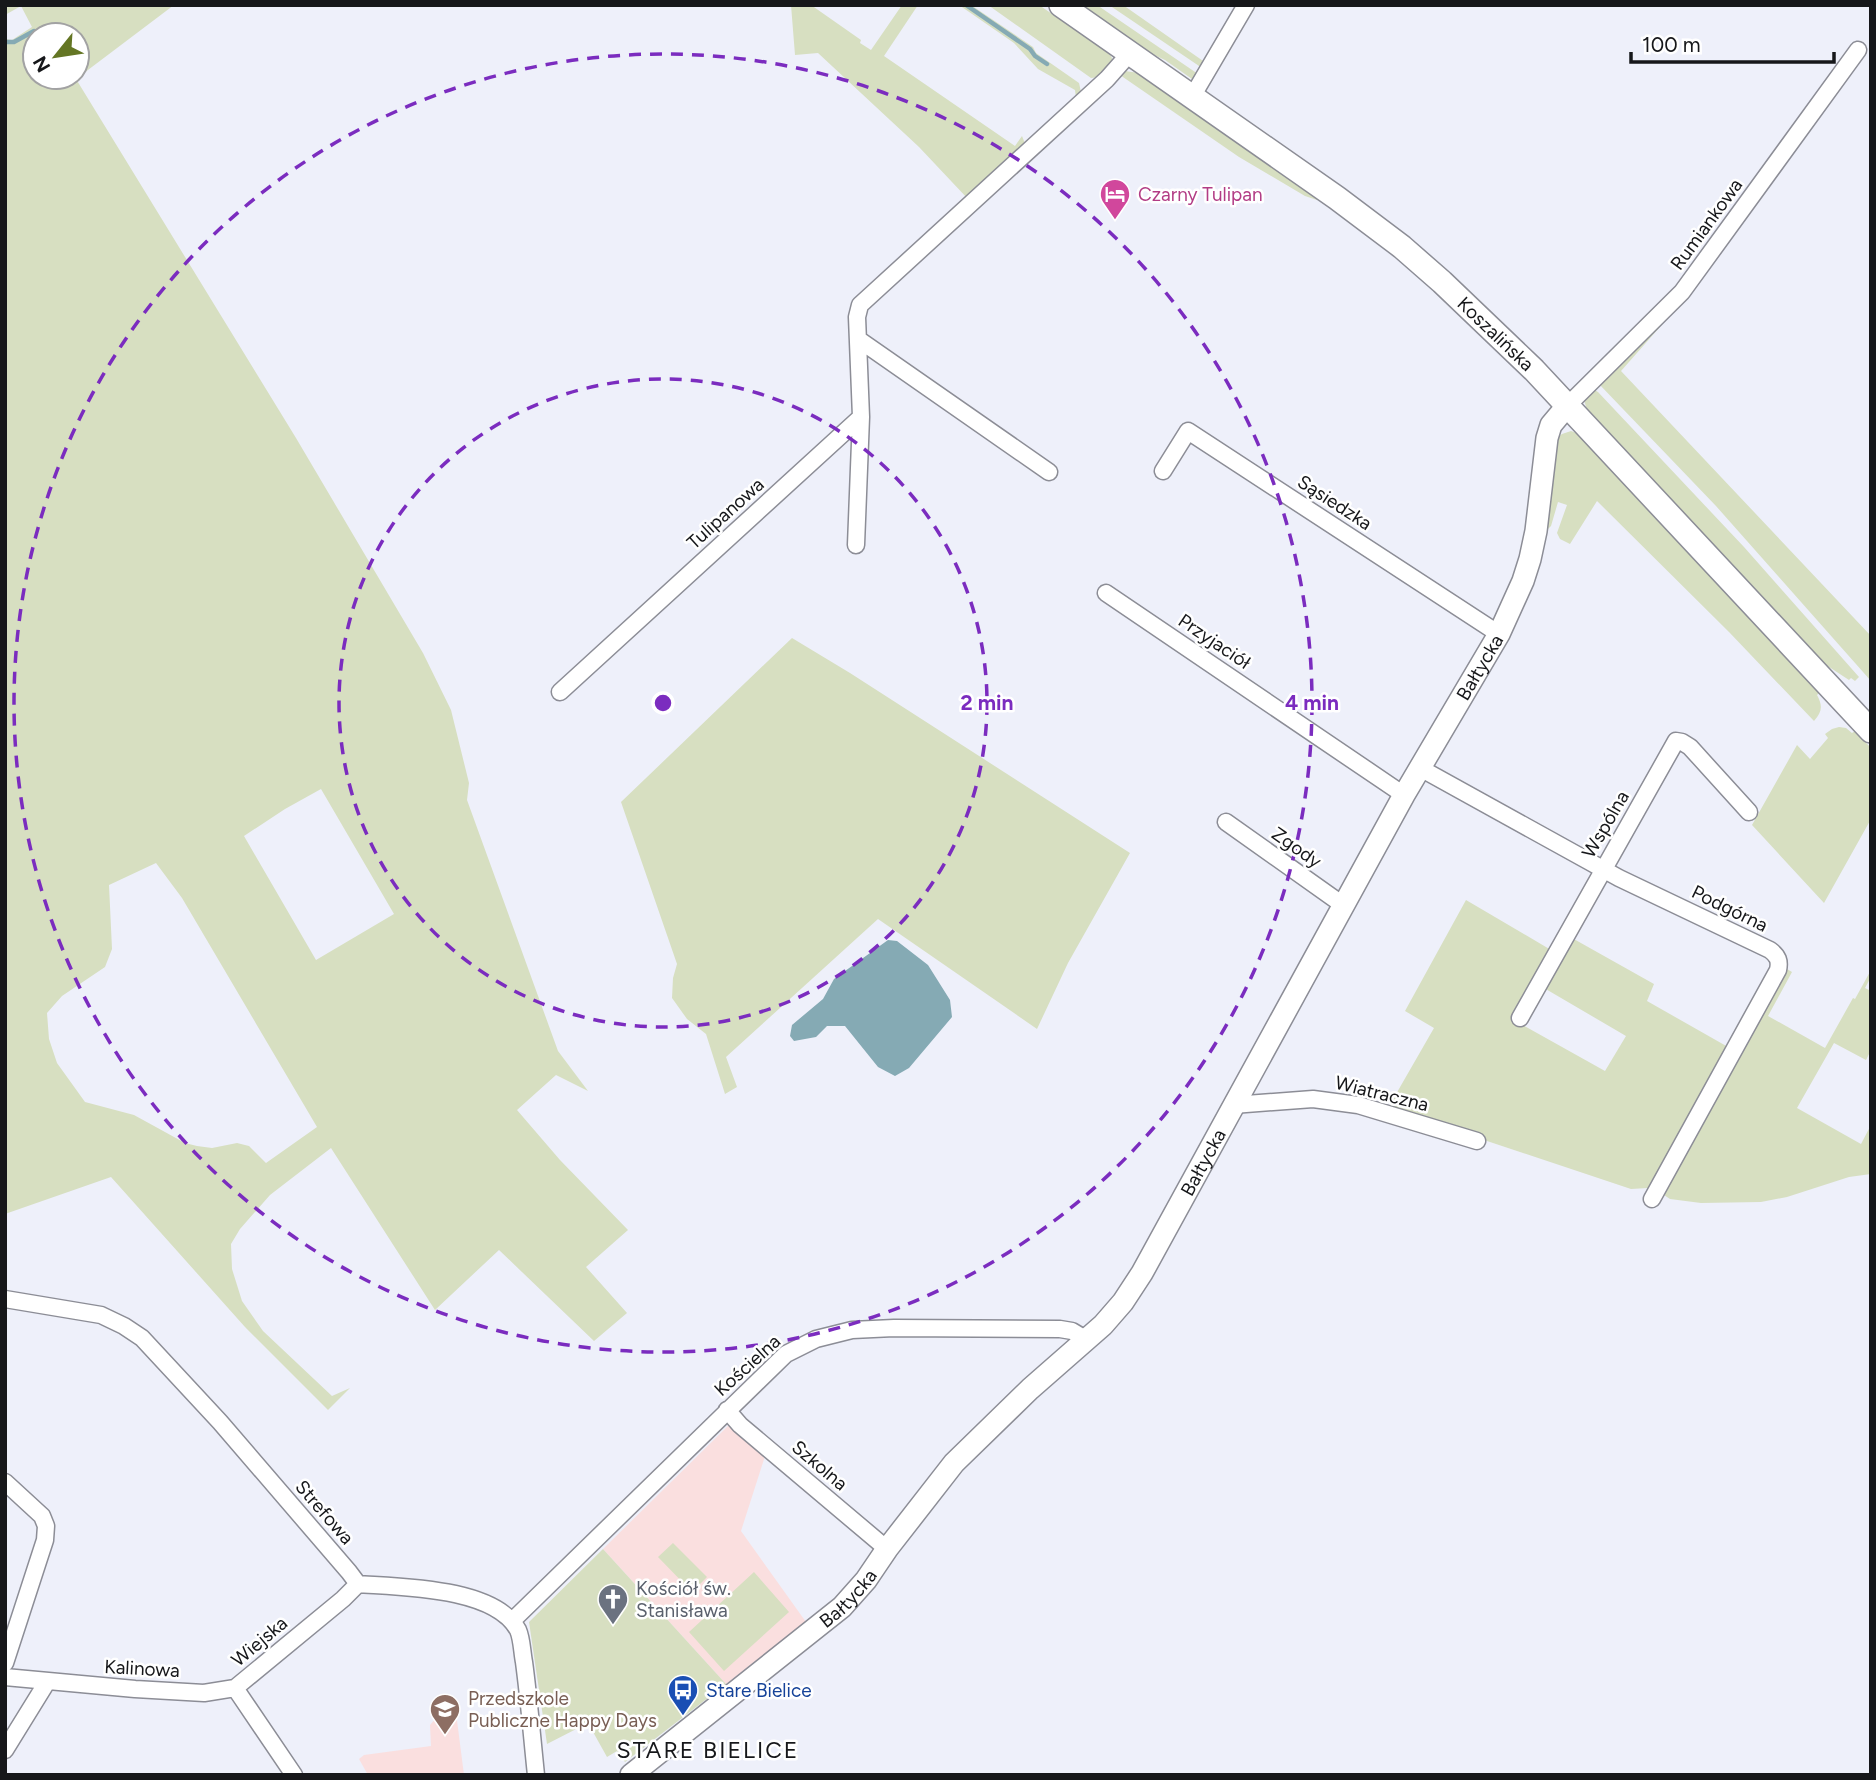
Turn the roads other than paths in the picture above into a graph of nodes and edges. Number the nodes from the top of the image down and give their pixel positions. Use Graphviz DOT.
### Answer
graph roads {
  1 [pos="1061,5"];
  2 [pos="1246,5"];
  3 [pos="1858,50"];
  4 [pos="1130,53"];
  5 [pos="1192,97"];
  6 [pos="858,339"];
  7 [pos="1567,406"];
  8 [pos="862,417"];
  9 [pos="1163,471"];
  10 [pos="1049,472"];
  11 [pos="856,545"];
  12 [pos="1107,593"];
  13 [pos="1499,634"];
  14 [pos="560,692"];
  15 [pos="1871,731"];
  16 [pos="1420,768"];
  17 [pos="1405,795"];
  18 [pos="1749,812"];
  19 [pos="1226,822"];
  20 [pos="1603,869"];
  21 [pos="1343,905"];
  22 [pos="1520,1018"];
  23 [pos="1233,1105"];
  24 [pos="1477,1141"];
  25 [pos="1652,1199"];
  26 [pos="5,1299"];
  27 [pos="1087,1340"];
  28 [pos="727,1410"];
  29 [pos="5,1482"];
  30 [pos="887,1549"];
  31 [pos="358,1584"];
  32 [pos="512,1621"];
  33 [pos="5,1663"];
  34 [pos="5,1677"];
  35 [pos="47,1682"];
  36 [pos="235,1688"];
  37 [pos="5,1750"];
  38 [pos="294,1775"];
  39 [pos="536,1775"];
  40 [pos="631,1775"];
  1 -- 4 [label="main road, Koszalińska"];
  2 -- 5 [label="street"];
  3 -- 7 [label="street, Rumiankowa"];
  4 -- 5 [label="main road, Koszalińska"];
  4 -- 6 [label="street"];
  5 -- 7 [label="main road, Koszalińska"];
  6 -- 8 [label="street"];
  6 -- 10 [label="street"];
  7 -- 13 [label="street, Bałtycka"];
  7 -- 15 [label="main road, Koszalińska"];
  8 -- 11 [label="street"];
  8 -- 14 [label="street, Tulipanowa"];
  9 -- 13 [label="street, Sąsiedzka"];
  12 -- 17 [label="street, Przyjaciół"];
  13 -- 16 [label="street, Bałtycka"];
  16 -- 17 [label="street, Bałtycka"];
  16 -- 20 [label="street, Podgórna"];
  17 -- 21 [label="street, Bałtycka"];
  18 -- 20 [label="street, Wspólna"];
  19 -- 21 [label="street, Zgody"];
  20 -- 22 [label="street, Wspólna"];
  20 -- 25 [label="street, Podgórna"];
  21 -- 23 [label="street, Bałtycka"];
  23 -- 24 [label="street, Wiatraczna"];
  23 -- 27 [label="street, Bałtycka"];
  26 -- 31 [label="street, Strefowa"];
  27 -- 28 [label="street, Kościelna"];
  27 -- 30 [label="street, Bałtycka"];
  28 -- 30 [label="street, Szkolna"];
  28 -- 32 [label="street, Kościelna"];
  29 -- 33 [label="street"];
  30 -- 40 [label="street, Bałtycka"];
  31 -- 32 [label="street"];
  31 -- 36 [label="street, Wiejska"];
  32 -- 39 [label="street"];
  34 -- 35 [label="street, Kalinowa"];
  35 -- 36 [label="street, Kalinowa"];
  35 -- 37 [label="street"];
  36 -- 38 [label="street, Wiejska"];
}
